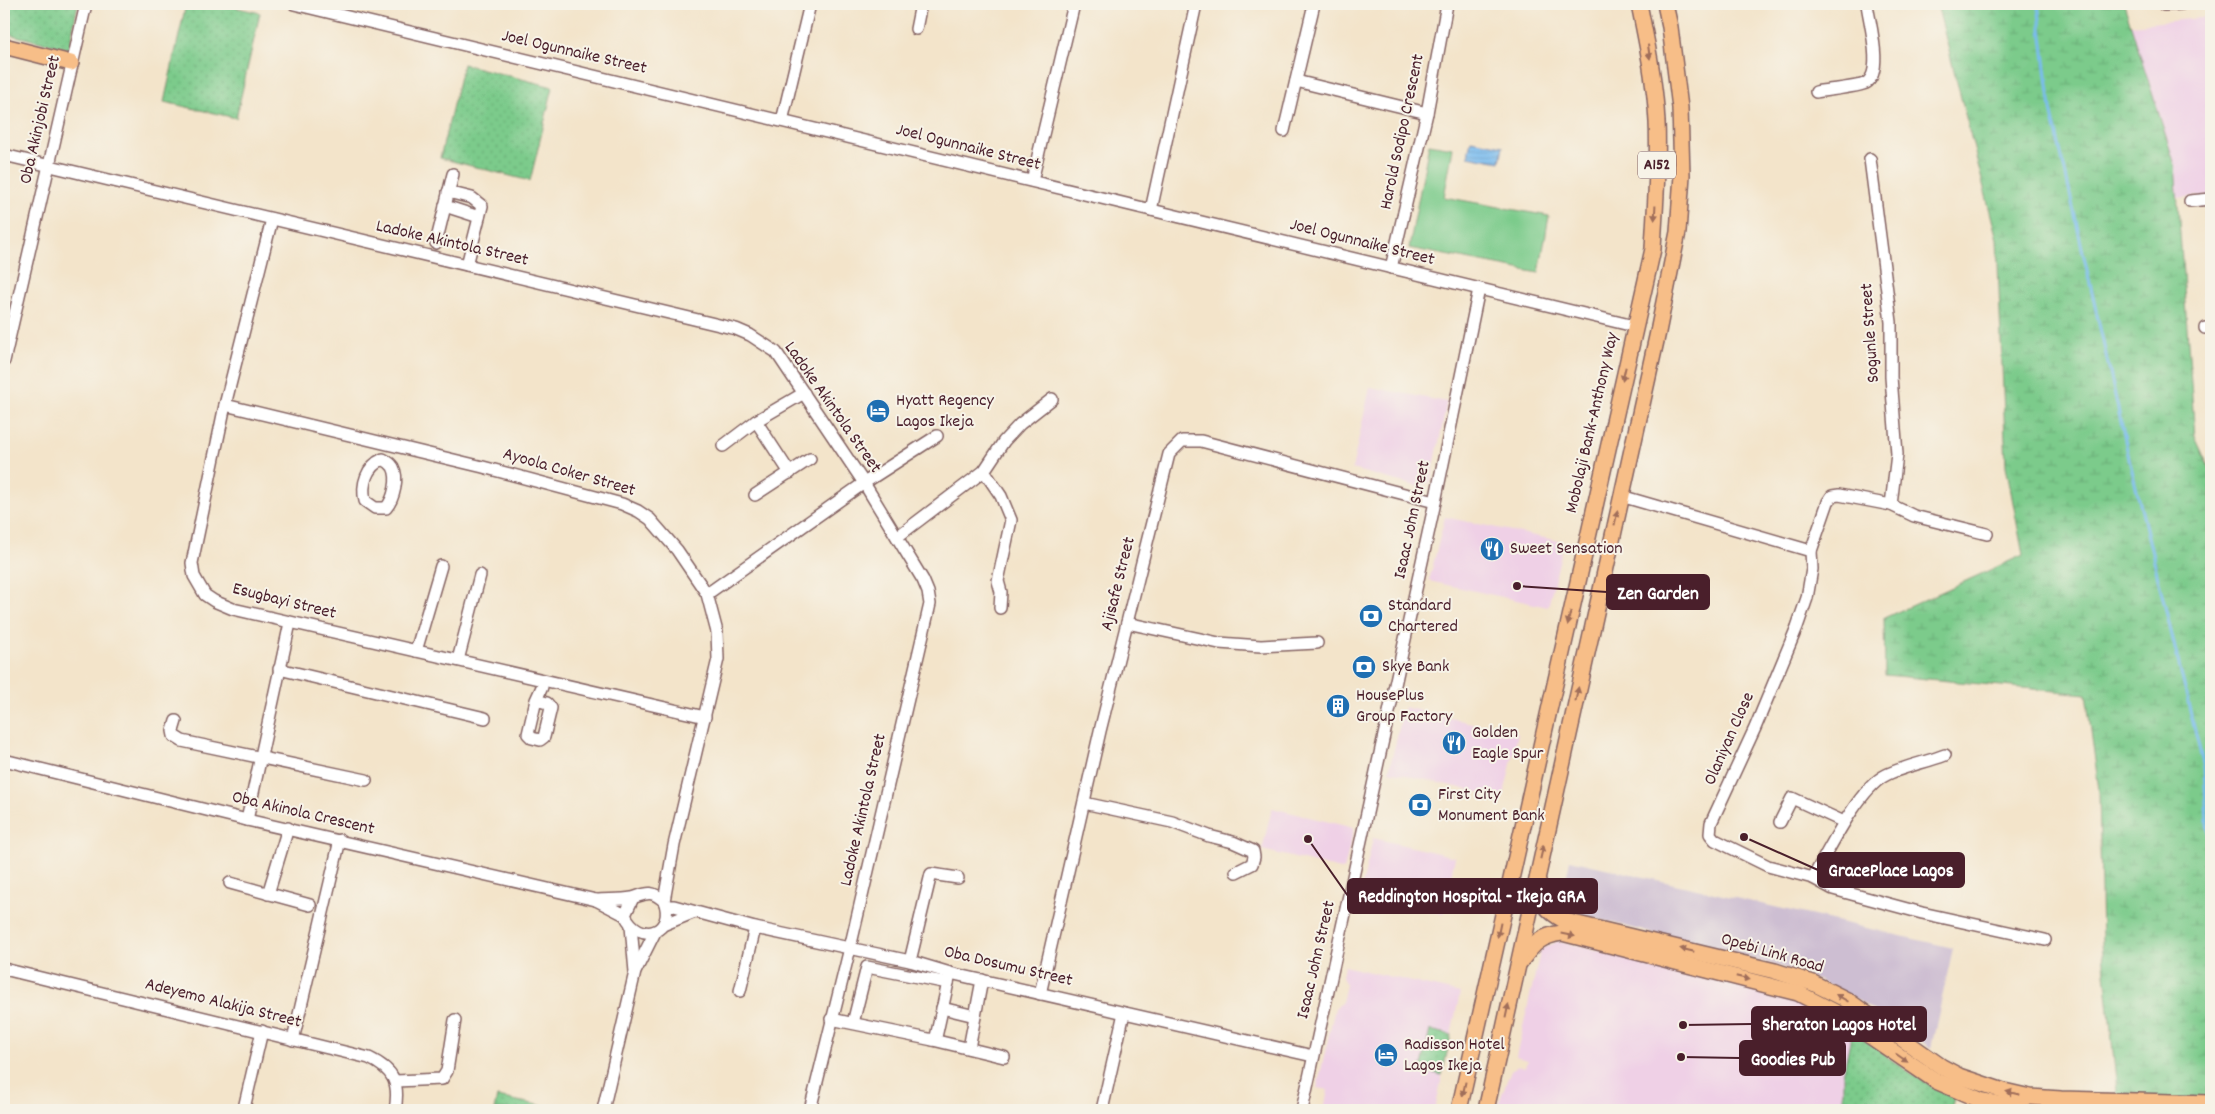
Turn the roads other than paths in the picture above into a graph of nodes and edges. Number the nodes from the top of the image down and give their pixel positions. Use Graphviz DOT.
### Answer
graph roads {
  1 [pos="86,4"];
  2 [pos="294,4"];
  3 [pos="810,4"];
  4 [pos="921,4"];
  5 [pos="1074,4"];
  6 [pos="1196,4"];
  7 [pos="1314,4"];
  8 [pos="1447,4"];
  9 [pos="1639,4"];
  10 [pos="1665,4"];
  11 [pos="1867,4"];
  12 [pos="2181,4"];
  13 [pos="2164,5"];
  14 [pos="916,29"];
  15 [pos="4,46"];
  16 [pos="71,63"];
  17 [pos="1296,81"];
  18 [pos="1816,92"];
  19 [pos="1427,113"];
  20 [pos="782,121"];
  21 [pos="1284,131"];
  22 [pos="4,155"];
  23 [pos="1870,159"];
  24 [pos="49,167"];
  25 [pos="452,174"];
  26 [pos="1032,181"];
  27 [pos="448,192"];
  28 [pos="2211,199"];
  29 [pos="2190,201"];
  30 [pos="445,206"];
  31 [pos="1151,210"];
  32 [pos="479,217"];
  33 [pos="272,219"];
  34 [pos="436,243"];
  35 [pos="467,265"];
  36 [pos="1391,268"];
  37 [pos="1478,289"];
  38 [pos="1634,326"];
  39 [pos="4,361"];
  40 [pos="804,393"];
  41 [pos="1052,399"];
  42 [pos="225,405"];
  43 [pos="756,421"];
  44 [pos="937,436"];
  45 [pos="386,446"];
  46 [pos="723,446"];
  47 [pos="383,459"];
  48 [pos="810,459"];
  49 [pos="984,471"];
  50 [pos="790,473"];
  51 [pos="864,483"];
  52 [pos="755,495"];
  53 [pos="1621,496"];
  54 [pos="1435,502"];
  55 [pos="1890,506"];
  56 [pos="1987,534"];
  57 [pos="896,538"];
  58 [pos="1811,551"];
  59 [pos="441,566"];
  60 [pos="480,575"];
  61 [pos="706,594"];
  62 [pos="1000,608"];
  63 [pos="290,623"];
  64 [pos="1127,623"];
  65 [pos="1317,643"];
  66 [pos="416,651"];
  67 [pos="458,660"];
  68 [pos="279,669"];
  69 [pos="542,688"];
  70 [pos="536,700"];
  71 [pos="705,717"];
  72 [pos="485,718"];
  73 [pos="176,721"];
  74 [pos="1945,755"];
  75 [pos="260,756"];
  76 [pos="4,760"];
  77 [pos="366,780"];
  78 [pos="1084,803"];
  79 [pos="246,820"];
  80 [pos="1780,822"];
  81 [pos="1844,822"];
  82 [pos="288,828"];
  83 [pos="340,840"];
  84 [pos="1236,872"];
  85 [pos="1537,874"];
  86 [pos="958,878"];
  87 [pos="1813,878"];
  88 [pos="230,883"];
  89 [pos="268,894"];
  90 [pos="632,898"];
  91 [pos="596,900"];
  92 [pos="665,904"];
  93 [pos="310,905"];
  94 [pos="695,912"];
  95 [pos="628,921"];
  96 [pos="659,928"];
  97 [pos="755,928"];
  98 [pos="2045,940"];
  99 [pos="850,948"];
  100 [pos="910,961"];
  101 [pos="1516,967"];
  102 [pos="4,970"];
  103 [pos="635,972"];
  104 [pos="982,980"];
  105 [pos="740,991"];
  106 [pos="1040,994"];
  107 [pos="942,1008"];
  108 [pos="1124,1013"];
  109 [pos="975,1016"];
  110 [pos="832,1019"];
  111 [pos="455,1020"];
  112 [pos="853,1023"];
  113 [pos="262,1032"];
  114 [pos="293,1040"];
  115 [pos="933,1040"];
  116 [pos="969,1048"];
  117 [pos="1313,1056"];
  118 [pos="1004,1057"];
  119 [pos="396,1081"];
  120 [pos="2211,1103"];
  121 [pos="245,1104"];
  122 [pos="394,1110"];
  123 [pos="603,1110"];
  124 [pos="810,1110"];
  125 [pos="1102,1110"];
  126 [pos="1302,1110"];
  127 [pos="1460,1110"];
  128 [pos="1486,1110"];
  129 [pos="2024,1110"];
  1 -- 16 [label="street, Oba Akinjobi Street"];
  2 -- 20 [label="street, Joel Ogunnaike Street"];
  3 -- 20 [label="street"];
  4 -- 14 [label="street"];
  5 -- 26 [label="street"];
  6 -- 31 [label="street"];
  7 -- 17 [label="street"];
  8 -- 19 [label="street, Harold Sodipo Crescent"];
  9 -- 38 [label="main road, Mobolaji Bank-Anthony Way / A152, one-way"];
  10 -- 53 [label="main road, A152"];
  11 -- 18 [label="street"];
  12 -- 13 [label="street"];
  15 -- 16 [label="main road"];
  16 -- 24 [label="street, Oba Akinjobi Street"];
  17 -- 19 [label="street"];
  17 -- 21 [label="street"];
  19 -- 36 [label="street, Harold Sodipo Crescent"];
  20 -- 26 [label="street, Joel Ogunnaike Street"];
  22 -- 24 [label="street, Ladoke Akintola Street"];
  23 -- 55 [label="street, Sogunle Street"];
  24 -- 33 [label="street, Ladoke Akintola Street"];
  24 -- 39 [label="street, Oba Akinjobi Street"];
  25 -- 27 [label="street"];
  26 -- 31 [label="street, Joel Ogunnaike Street"];
  27 -- 30 [label="street"];
  27 -- 32 [label="street"];
  28 -- 29 [label="street"];
  30 -- 32 [label="street"];
  30 -- 34 [label="street"];
  31 -- 36 [label="street, Joel Ogunnaike Street"];
  32 -- 35 [label="street"];
  33 -- 35 [label="street, Ladoke Akintola Street"];
  33 -- 42 [label="street, Esugbayi Street"];
  35 -- 40 [label="street, Ladoke Akintola Street"];
  36 -- 37 [label="street, Joel Ogunnaike Street"];
  37 -- 38 [label="street, Joel Ogunnaike Street"];
  37 -- 54 [label="street, Isaac John Street"];
  38 -- 127 [label="main road, Mobolaji Bank-Anthony Way / A152, one-way"];
  40 -- 43 [label="street"];
  40 -- 51 [label="street, Ladoke Akintola Street"];
  41 -- 49 [label="street"];
  42 -- 45 [label="street, Ayoola Coker Street"];
  42 -- 63 [label="street, Esugbayi Street"];
  43 -- 46 [label="street"];
  43 -- 50 [label="street"];
  44 -- 51 [label="street"];
  45 -- 47 [label="street"];
  45 -- 61 [label="street, Ayoola Coker Street"];
  48 -- 50 [label="street"];
  49 -- 57 [label="street"];
  49 -- 62 [label="street"];
  50 -- 52 [label="street"];
  51 -- 57 [label="street, Ladoke Akintola Street"];
  51 -- 61 [label="street"];
  53 -- 58 [label="street"];
  85 -- 53 [label="main road, A152, one-way"];
  54 -- 64 [label="street, Ajisafe Street"];
  54 -- 117 [label="street, Isaac John Street"];
  55 -- 56 [label="street"];
  55 -- 58 [label="street"];
  57 -- 99 [label="street, Ladoke Akintola Street"];
  58 -- 87 [label="street, Olaniyan Close"];
  59 -- 66 [label="street"];
  60 -- 67 [label="street"];
  61 -- 71 [label="street, Ayoola Coker Street"];
  63 -- 66 [label="street, Esugbayi Street"];
  63 -- 68 [label="street"];
  64 -- 65 [label="street"];
  64 -- 78 [label="street, Ajisafe Street"];
  66 -- 67 [label="street, Esugbayi Street"];
  67 -- 71 [label="street, Esugbayi Street"];
  68 -- 72 [label="street"];
  68 -- 75 [label="street"];
  69 -- 70 [label="street"];
  71 -- 92 [label="street, Ayoola Coker Street"];
  73 -- 75 [label="street"];
  74 -- 81 [label="street"];
  75 -- 77 [label="street"];
  75 -- 79 [label="street"];
  76 -- 79 [label="street, Oba Akinola Crescent"];
  78 -- 84 [label="street"];
  78 -- 106 [label="street, Ajisafe Street"];
  79 -- 82 [label="street, Oba Akinola Crescent"];
  80 -- 81 [label="street"];
  81 -- 87 [label="street"];
  82 -- 83 [label="street, Oba Akinola Crescent"];
  82 -- 89 [label="street"];
  83 -- 91 [label="street, Oba Akinola Crescent"];
  83 -- 114 [label="street"];
  85 -- 101 [label="main road, A152"];
  120 -- 85 [label="main road, Opebi Link Road, one-way"];
  86 -- 100 [label="street"];
  87 -- 98 [label="street, Olaniyan Close"];
  88 -- 89 [label="street"];
  89 -- 93 [label="street"];
  90 -- 91 [label="street"];
  90 -- 92 [label="street"];
  90 -- 95 [label="street"];
  91 -- 95 [label="street"];
  92 -- 94 [label="street, Oba Dosumu Street"];
  92 -- 96 [label="street"];
  94 -- 96 [label="street"];
  94 -- 97 [label="street, Oba Dosumu Street"];
  95 -- 96 [label="street"];
  95 -- 103 [label="street"];
  96 -- 103 [label="street"];
  97 -- 99 [label="street, Oba Dosumu Street"];
  97 -- 105 [label="street"];
  99 -- 100 [label="street, Oba Dosumu Street"];
  99 -- 110 [label="street, Ladoke Akintola Street"];
  100 -- 104 [label="street, Oba Dosumu Street"];
  128 -- 101 [label="main road, A152, one-way"];
  101 -- 129 [label="main road, Opebi Link Road, one-way"];
  102 -- 113 [label="street, Adeyemo Alakija Street"];
  103 -- 123 [label="street"];
  104 -- 106 [label="street, Oba Dosumu Street"];
  104 -- 109 [label="street"];
  106 -- 108 [label="street, Oba Dosumu Street"];
  107 -- 109 [label="street"];
  107 -- 112 [label="street"];
  107 -- 115 [label="street"];
  108 -- 117 [label="street, Oba Dosumu Street"];
  108 -- 125 [label="street"];
  109 -- 116 [label="street"];
  110 -- 112 [label="street"];
  110 -- 124 [label="street, Ladoke Akintola Street"];
  111 -- 119 [label="street"];
  112 -- 115 [label="street"];
  113 -- 114 [label="street, Adeyemo Alakija Street"];
  113 -- 121 [label="street"];
  114 -- 119 [label="street, Adeyemo Alakija Street"];
  115 -- 116 [label="street"];
  116 -- 118 [label="street"];
  117 -- 126 [label="street, Isaac John Street"];
  119 -- 122 [label="street"];
}
